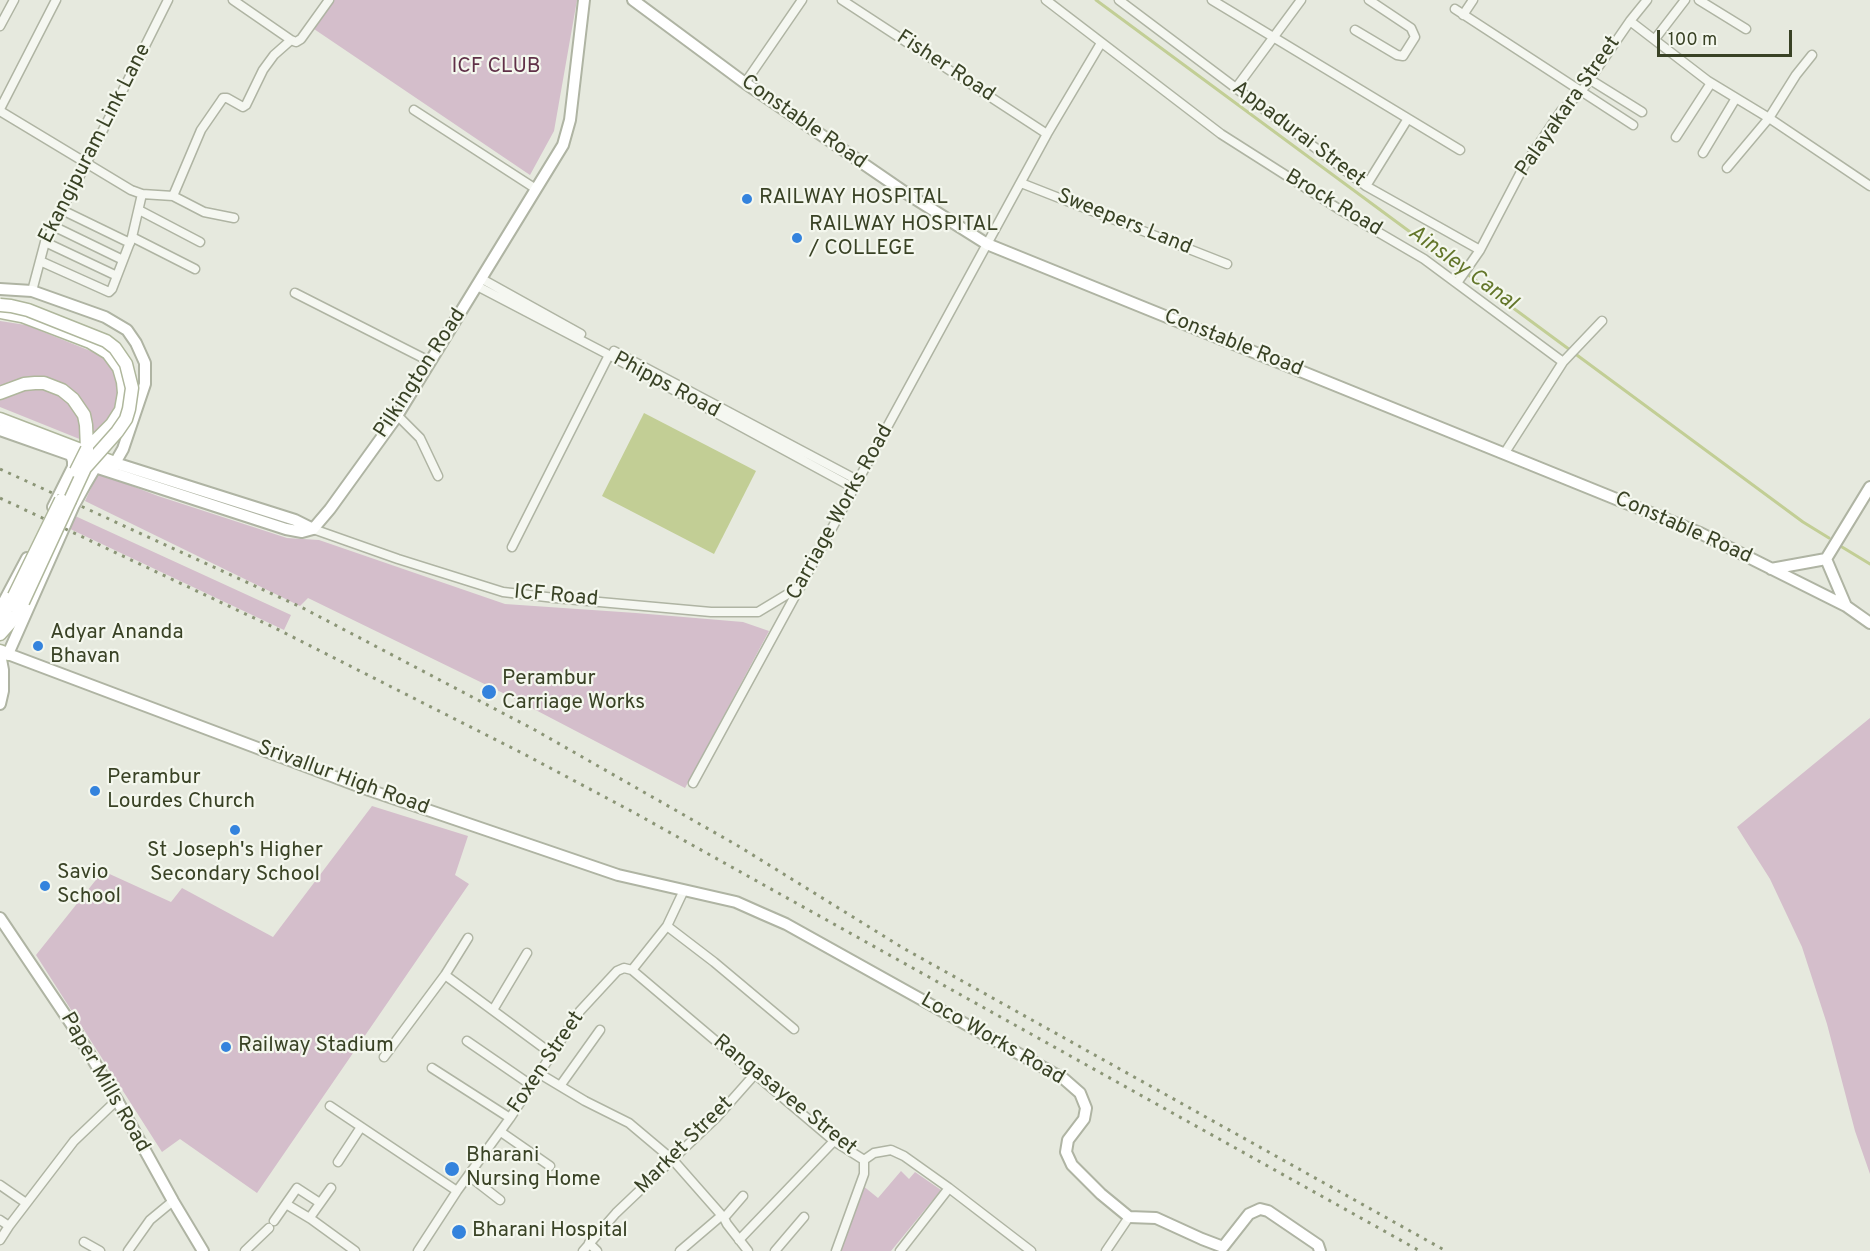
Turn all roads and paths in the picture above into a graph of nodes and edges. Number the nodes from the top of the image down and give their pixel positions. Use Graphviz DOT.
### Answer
graph roads {
  1 [pos="14,0"];
  2 [pos="56,0"];
  3 [pos="168,0"];
  4 [pos="233,0"];
  5 [pos="329,0"];
  6 [pos="584,0"];
  7 [pos="633,0"];
  8 [pos="802,0"];
  9 [pos="842,0"];
  10 [pos="1046,0"];
  11 [pos="1212,0"];
  12 [pos="1300,0"];
  13 [pos="1369,0"];
  14 [pos="1473,0"];
  15 [pos="1647,0"];
  16 [pos="1686,0"];
  17 [pos="1699,0"];
  18 [pos="1125,2"];
  19 [pos="1455,9"];
  20 [pos="1463,15"];
  21 [pos="1630,21"];
  22 [pos="0,26"];
  23 [pos="1746,29"];
  24 [pos="1355,30"];
  25 [pos="1274,39"];
  26 [pos="1655,39"];
  27 [pos="291,40"];
  28 [pos="1101,43"];
  29 [pos="1812,55"];
  30 [pos="1589,79"];
  31 [pos="746,83"];
  32 [pos="1711,83"];
  33 [pos="1236,88"];
  34 [pos="1581,92"];
  35 [pos="1736,98"];
  36 [pos="0,110"];
  37 [pos="414,110"];
  38 [pos="1642,112"];
  39 [pos="1769,118"];
  40 [pos="1407,120"];
  41 [pos="1633,124"];
  42 [pos="1047,134"];
  43 [pos="1676,136"];
  44 [pos="1460,150"];
  45 [pos="1703,153"];
  46 [pos="86,164"];
  47 [pos="1727,168"];
  48 [pos="1021,183"];
  49 [pos="1366,186"];
  50 [pos="1870,186"];
  51 [pos="536,189"];
  52 [pos="142,194"];
  53 [pos="173,196"];
  54 [pos="62,210"];
  55 [pos="139,210"];
  56 [pos="234,218"];
  57 [pos="53,226"];
  58 [pos="131,240"];
  59 [pos="45,242"];
  60 [pos="200,242"];
  61 [pos="987,244"];
  62 [pos="1480,250"];
  63 [pos="123,260"];
  64 [pos="40,261"];
  65 [pos="1227,264"];
  66 [pos="195,268"];
  67 [pos="117,276"];
  68 [pos="479,283"];
  69 [pos="1457,283"];
  70 [pos="0,289"];
  71 [pos="32,291"];
  72 [pos="295,293"];
  73 [pos="0,305"];
  74 [pos="0,312"];
  75 [pos="1602,321"];
  76 [pos="609,355"];
  77 [pos="1569,355"];
  78 [pos="431,362"];
  79 [pos="0,393"];
  80 [pos="397,416"];
  81 [pos="0,419"];
  82 [pos="0,430"];
  83 [pos="87,449"];
  84 [pos="1504,454"];
  85 [pos="115,463"];
  86 [pos="95,468"];
  87 [pos="438,476"];
  88 [pos="856,484"];
  89 [pos="1870,487"];
  90 [pos="313,529"];
  91 [pos="512,547"];
  92 [pos="1826,559"];
  93 [pos="1771,569"];
  94 [pos="801,585"];
  95 [pos="1846,606"];
  96 [pos="0,609"];
  97 [pos="0,620"];
  98 [pos="1870,623"];
  99 [pos="0,634"];
  100 [pos="3,653"];
  101 [pos="0,704"];
  102 [pos="693,783"];
  103 [pos="684,890"];
  104 [pos="0,918"];
  105 [pos="667,926"];
  106 [pos="468,938"];
  107 [pos="527,953"];
  108 [pos="632,970"];
  109 [pos="445,975"];
  110 [pos="493,1010"];
  111 [pos="794,1029"];
  112 [pos="600,1030"];
  113 [pos="467,1041"];
  114 [pos="552,1054"];
  115 [pos="384,1057"];
  116 [pos="432,1068"];
  117 [pos="540,1074"];
  118 [pos="755,1074"];
  119 [pos="531,1085"];
  120 [pos="560,1086"];
  121 [pos="117,1100"];
  122 [pos="330,1106"];
  123 [pos="510,1118"];
  124 [pos="360,1127"];
  125 [pos="501,1132"];
  126 [pos="834,1141"];
  127 [pos="673,1160"];
  128 [pos="864,1160"];
  129 [pos="338,1162"];
  130 [pos="549,1166"];
  131 [pos="469,1176"];
  132 [pos="0,1185"];
  133 [pos="331,1188"];
  134 [pos="950,1188"];
  135 [pos="458,1191"];
  136 [pos="743,1196"];
  137 [pos="500,1200"];
  138 [pos="173,1201"];
  139 [pos="26,1203"];
  140 [pos="320,1203"];
  141 [pos="286,1204"];
  142 [pos="723,1217"];
  143 [pos="804,1217"];
  144 [pos="1129,1217"];
  145 [pos="311,1219"];
  146 [pos="0,1220"];
  147 [pos="9,1226"];
  148 [pos="0,1240"];
  149 [pos="739,1240"];
  150 [pos="84,1242"];
  151 [pos="589,1243"];
  152 [pos="1221,1249"];
  153 [pos="1028,1250"];
  154 [pos="100,1251"];
  155 [pos="128,1251"];
  156 [pos="203,1251"];
  157 [pos="244,1251"];
  158 [pos="355,1251"];
  159 [pos="418,1251"];
  160 [pos="583,1251"];
  161 [pos="597,1251"];
  162 [pos="680,1251"];
  163 [pos="748,1251"];
  164 [pos="775,1251"];
  165 [pos="836,1251"];
  166 [pos="900,1251"];
  167 [pos="1106,1251"];
  168 [pos="1320,1251"];
  1 -- 22 [label="street"];
  2 -- 36 [label="street"];
  3 -- 46 [label="street, Ekangipuram Link Lane"];
  4 -- 27 [label="street"];
  5 -- 27 [label="street"];
  6 -- 51 [label="street, Pilkington Road"];
  7 -- 31 [label="street, Constable Road"];
  8 -- 31 [label="street"];
  9 -- 42 [label="street, Fisher Road"];
  10 -- 28 [label="street, Brock Road"];
  11 -- 25 [label="street"];
  12 -- 25 [label="street"];
  13 -- 24 [label="street"];
  14 -- 20 [label="street"];
  15 -- 21 [label="street, Palayakara Street"];
  16 -- 26 [label="street"];
  17 -- 23 [label="street"];
  18 -- 33 [label="street, Appadurai Street"];
  19 -- 20 [label="street"];
  20 -- 34 [label="street"];
  21 -- 26 [label="street"];
  21 -- 30 [label="street, Palayakara Street"];
  25 -- 33 [label="street"];
  25 -- 40 [label="street"];
  26 -- 32 [label="street"];
  27 -- 53 [label="street"];
  28 -- 42 [label="street"];
  28 -- 69 [label="street, Brock Road"];
  29 -- 39 [label="street"];
  30 -- 34 [label="street, Palayakara Street"];
  30 -- 38 [label="street"];
  31 -- 61 [label="street, Constable Road"];
  32 -- 35 [label="street"];
  32 -- 43 [label="street"];
  33 -- 49 [label="street, Appadurai Street"];
  34 -- 41 [label="street"];
  34 -- 62 [label="street, Palayakara Street"];
  35 -- 39 [label="street"];
  35 -- 45 [label="street"];
  36 -- 46 [label="street"];
  37 -- 51 [label="street"];
  39 -- 47 [label="street"];
  39 -- 50 [label="street"];
  40 -- 44 [label="street"];
  40 -- 49 [label="street"];
  42 -- 48 [label="street"];
  46 -- 52 [label="street"];
  46 -- 54 [label="street, Ekangipuram Link Lane"];
  48 -- 61 [label="street"];
  48 -- 65 [label="street, Sweepers Land"];
  49 -- 62 [label="street, Appadurai Street"];
  51 -- 68 [label="street, Pilkington Road"];
  52 -- 53 [label="street"];
  52 -- 55 [label="street"];
  53 -- 56 [label="street"];
  54 -- 57 [label="street, Ekangipuram Link Lane"];
  54 -- 58 [label="street"];
  55 -- 58 [label="street"];
  55 -- 60 [label="street"];
  57 -- 59 [label="street, Ekangipuram Link Lane"];
  57 -- 63 [label="street"];
  58 -- 63 [label="street"];
  58 -- 66 [label="street"];
  59 -- 64 [label="street, Ekangipuram Link Lane"];
  59 -- 67 [label="street"];
  61 -- 84 [label="street, Constable Road"];
  61 -- 88 [label="street, Carriage Works Road"];
  62 -- 69 [label="street, Palayakara Street"];
  63 -- 67 [label="street"];
  64 -- 67 [label="street"];
  64 -- 71 [label="street, Ekangipuram Link Lane"];
  68 -- 76 [label="street, Phipps Road"];
  68 -- 78 [label="street, Pilkington Road"];
  68 -- 88 [label="street, Phipps Road"];
  69 -- 77 [label="street, Brock Road"];
  70 -- 71 [label="street"];
  71 -- 85 [label="street"];
  72 -- 78 [label="street"];
  73 -- 99 [label="main road, bridge"];
  74 -- 83 [label="main road"];
  75 -- 77 [label="street"];
  76 -- 88 [label="street, Phipps Road"];
  76 -- 91 [label="street"];
  77 -- 84 [label="street"];
  78 -- 80 [label="street, Pilkington Road"];
  79 -- 83 [label="main road"];
  80 -- 87 [label="street"];
  80 -- 90 [label="street, Pilkington Road"];
  81 -- 85 [label="main road"];
  82 -- 96 [label="street"];
  83 -- 97 [label="main road, bridge"];
  84 -- 93 [label="street, Constable Road"];
  85 -- 86 [label="street"];
  85 -- 90 [label="street"];
  86 -- 90 [label="street"];
  86 -- 100 [label="street"];
  88 -- 94 [label="street, Carriage Works Road"];
  89 -- 92 [label="street"];
  90 -- 94 [label="street, ICF Road"];
  92 -- 93 [label="street"];
  92 -- 95 [label="street"];
  93 -- 95 [label="street, Constable Road"];
  94 -- 102 [label="street, Carriage Works Road"];
  95 -- 98 [label="street, Constable Road"];
  100 -- 101 [label="street"];
  100 -- 103 [label="street, Srivallur High Road"];
  103 -- 105 [label="street, Foxen Street"];
  103 -- 144 [label="street, Loco Works Road"];
  104 -- 121 [label="street, Paper Mills Road"];
  105 -- 108 [label="street, Foxen Street"];
  105 -- 111 [label="street"];
  106 -- 109 [label="street"];
  107 -- 110 [label="street"];
  108 -- 114 [label="street, Foxen Street"];
  108 -- 118 [label="street, Rangasayee Street"];
  109 -- 110 [label="street"];
  109 -- 115 [label="street"];
  110 -- 114 [label="street"];
  112 -- 120 [label="street"];
  113 -- 119 [label="street"];
  114 -- 117 [label="street, Foxen Street"];
  116 -- 123 [label="street"];
  117 -- 119 [label="street, Foxen Street"];
  117 -- 120 [label="street"];
  118 -- 126 [label="street, Rangasayee Street"];
  118 -- 127 [label="street, Market Street"];
  119 -- 123 [label="street, Foxen Street"];
  120 -- 127 [label="street"];
  121 -- 138 [label="street, Paper Mills Road"];
  121 -- 139 [label="street"];
  122 -- 124 [label="street"];
  123 -- 125 [label="street, Foxen Street"];
  124 -- 129 [label="street"];
  124 -- 135 [label="street"];
  125 -- 130 [label="street"];
  125 -- 131 [label="street, Foxen Street"];
  126 -- 128 [label="street, Rangasayee Street"];
  126 -- 149 [label="street"];
  127 -- 142 [label="street"];
  127 -- 151 [label="street, Market Street"];
  128 -- 134 [label="street, Rangasayee Street"];
  128 -- 165 [label="street"];
  131 -- 135 [label="street, Foxen Street"];
  131 -- 137 [label="street"];
  132 -- 139 [label="street"];
  133 -- 140 [label="street"];
  134 -- 153 [label="street, Rangasayee Street"];
  134 -- 166 [label="street"];
  135 -- 159 [label="street, Foxen Street"];
  136 -- 142 [label="street"];
  138 -- 155 [label="street"];
  138 -- 156 [label="street, Paper Mills Road"];
  139 -- 147 [label="street"];
  140 -- 141 [label="street"];
  140 -- 145 [label="street"];
  141 -- 145 [label="street"];
  141 -- 157 [label="street"];
  142 -- 149 [label="street"];
  142 -- 162 [label="street"];
  143 -- 164 [label="street"];
  144 -- 152 [label="street"];
  144 -- 167 [label="street"];
  145 -- 158 [label="street"];
  146 -- 147 [label="street"];
  147 -- 148 [label="street"];
  149 -- 163 [label="street"];
  150 -- 154 [label="street"];
  151 -- 160 [label="street, Market Street"];
  151 -- 161 [label="street"];
  152 -- 168 [label="street"];
}
